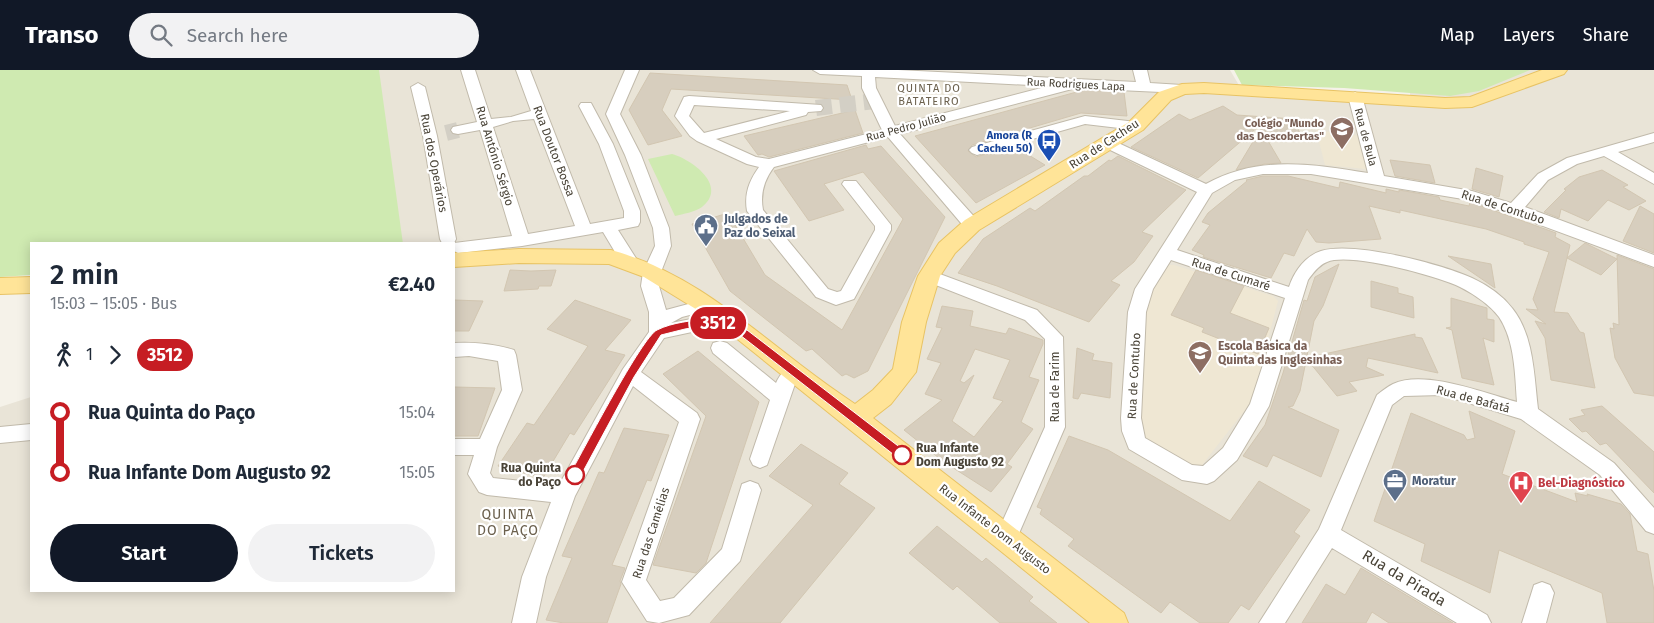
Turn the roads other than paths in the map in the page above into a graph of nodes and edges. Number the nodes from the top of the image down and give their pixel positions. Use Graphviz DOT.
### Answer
graph roads {
  1 [pos="468,70"];
  2 [pos="523,70"];
  3 [pos="632,70"];
  4 [pos="820,70"];
  5 [pos="1140,70"];
  6 [pos="1558,70"];
  7 [pos="868,71"];
  8 [pos="1072,84"];
  9 [pos="418,87"];
  10 [pos="1144,88"];
  11 [pos="1182,89"];
  12 [pos="1355,96"];
  13 [pos="586,106"];
  14 [pos="540,113"];
  15 [pos="512,119"];
  16 [pos="485,125"];
  17 [pos="1136,126"];
  18 [pos="890,131"];
  19 [pos="430,136"];
  20 [pos="1654,137"];
  21 [pos="702,138"];
  22 [pos="1108,144"];
  23 [pos="977,150"];
  24 [pos="1605,151"];
  25 [pos="770,164"];
  26 [pos="1654,178"];
  27 [pos="1377,179"];
  28 [pos="850,184"];
  29 [pos="1206,190"];
  30 [pos="1514,209"];
  31 [pos="972,225"];
  32 [pos="608,227"];
  33 [pos="585,231"];
  34 [pos="522,241"];
  35 [pos="452,242"];
  36 [pos="455,248"];
  37 [pos="455,248"];
  38 [pos="1168,253"];
  39 [pos="1654,261"];
  40 [pos="630,263"];
  41 [pos="652,272"];
  42 [pos="929,276"];
  43 [pos="30,284"];
  44 [pos="0,286"];
  45 [pos="1295,295"];
  46 [pos="707,305"];
  47 [pos="685,325"];
  48 [pos="659,328"];
  49 [pos="744,332"];
  50 [pos="720,348"];
  51 [pos="455,350"];
  52 [pos="794,373"];
  53 [pos="630,374"];
  54 [pos="781,398"];
  55 [pos="1528,413"];
  56 [pos="855,418"];
  57 [pos="30,432"];
  58 [pos="0,435"];
  59 [pos="455,447"];
  60 [pos="487,447"];
  61 [pos="760,459"];
  62 [pos="750,490"];
  63 [pos="565,494"];
  64 [pos="1654,524"];
  65 [pos="1328,534"];
  66 [pos="1006,538"];
  67 [pos="1542,592"];
  68 [pos="524,623"];
  69 [pos="1113,623"];
  70 [pos="1271,623"];
  71 [pos="1479,623"];
  72 [pos="1534,623"];
  1 -- 16 [label="street, Rua António Sérgio"];
  2 -- 14 [label="street, Rua Doutor Bossa"];
  3 -- 41 [label="street"];
  4 -- 7 [label="street, Rua Rodrigues Lapa"];
  5 -- 10 [label="street"];
  6 -- 12 [label="main road, Rua de Cacheu"];
  7 -- 8 [label="street, Rua Rodrigues Lapa"];
  7 -- 18 [label="street"];
  8 -- 10 [label="street, Rua Rodrigues Lapa"];
  8 -- 18 [label="street, Rua Pedro Julião"];
  9 -- 19 [label="street, Rua dos Operários"];
  10 -- 11 [label="street, Rua Rodrigues Lapa"];
  11 -- 12 [label="main road, Rua de Cacheu"];
  11 -- 17 [label="main road, Rua de Cacheu"];
  12 -- 27 [label="street, Rua de Bula"];
  13 -- 32 [label="street"];
  14 -- 15 [label="street"];
  14 -- 33 [label="street, Rua Doutor Bossa"];
  15 -- 16 [label="street"];
  16 -- 19 [label="street"];
  16 -- 34 [label="street, Rua António Sérgio"];
  17 -- 22 [label="main road, Rua de Cacheu"];
  17 -- 23 [label="street"];
  18 -- 25 [label="street, Rua Pedro Julião"];
  18 -- 31 [label="street"];
  19 -- 35 [label="street, Rua dos Operários"];
  20 -- 24 [label="street"];
  21 -- 21 [label="street"];
  21 -- 25 [label="street"];
  22 -- 29 [label="street"];
  22 -- 31 [label="main road, Rua de Cacheu"];
  24 -- 26 [label="street"];
  24 -- 30 [label="street"];
  25 -- 28 [label="street"];
  27 -- 29 [label="street, Rua de Contubo"];
  27 -- 30 [label="street, Rua de Contubo"];
  29 -- 38 [label="street, Rua de Contubo"];
  30 -- 39 [label="street, Rua de Contubo"];
  31 -- 42 [label="main road, Rua de Cacheu"];
  32 -- 33 [label="street"];
  32 -- 40 [label="street"];
  33 -- 34 [label="street"];
  34 -- 36 [label="street"];
  37 -- 40 [label="main road, Rua Infante Dom Augusto"];
  38 -- 45 [label="street, Rua de Cumaré"];
  38 -- 45 [label="street, Rua de Contubo"];
  40 -- 41 [label="main road, Rua Infante Dom Augusto"];
  41 -- 46 [label="main road, Rua Infante Dom Augusto"];
  41 -- 48 [label="street"];
  42 -- 56 [label="main road, Rua de Cacheu"];
  42 -- 66 [label="street, Rua de Farim"];
  43 -- 44 [label="main road"];
  45 -- 55 [label="street, Rua de Contubo"];
  46 -- 47 [label="street"];
  46 -- 48 [label="street"];
  46 -- 49 [label="main road, Rua Infante Dom Augusto"];
  47 -- 48 [label="street"];
  47 -- 49 [label="street"];
  48 -- 53 [label="street"];
  49 -- 52 [label="main road, Rua Infante Dom Augusto"];
  50 -- 54 [label="street"];
  51 -- 60 [label="street"];
  52 -- 54 [label="street"];
  52 -- 56 [label="main road, Rua Infante Dom Augusto"];
  53 -- 62 [label="street, Rua das Camélias"];
  53 -- 63 [label="street"];
  54 -- 61 [label="street"];
  55 -- 64 [label="street, Rua de Bafatá"];
  55 -- 65 [label="street, Rua de Bafatá"];
  56 -- 66 [label="main road, Rua Infante Dom Augusto"];
  57 -- 58 [label="street"];
  59 -- 60 [label="street"];
  60 -- 63 [label="street"];
  63 -- 68 [label="street"];
  65 -- 70 [label="street, Rua de Bafatá"];
  65 -- 71 [label="street, Rua da Pirada"];
  66 -- 69 [label="main road, Rua Infante Dom Augusto"];
  67 -- 72 [label="street"];
}
